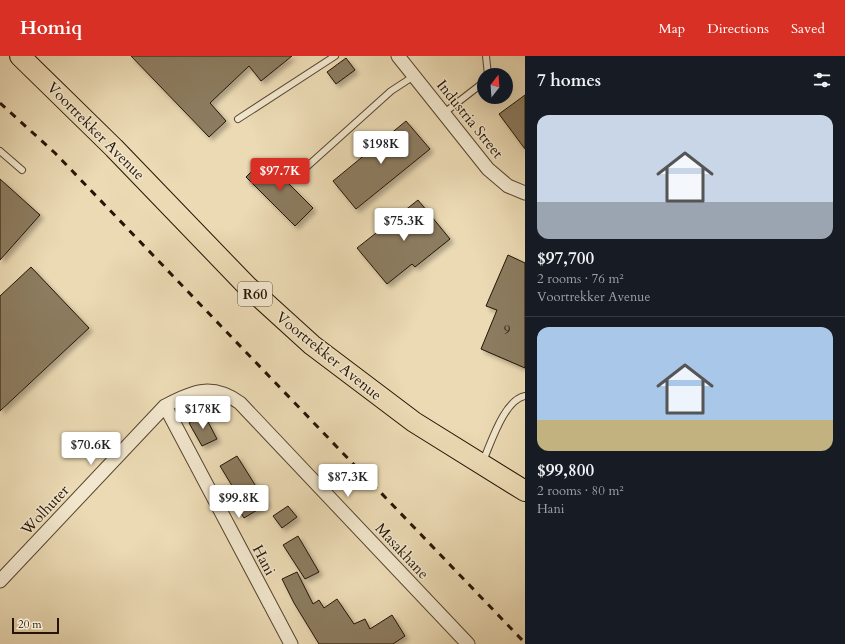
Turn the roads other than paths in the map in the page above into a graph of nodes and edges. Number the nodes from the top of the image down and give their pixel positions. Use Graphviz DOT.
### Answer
graph roads {
  1 [pos="20,56"];
  2 [pos="335,56"];
  3 [pos="398,56"];
  4 [pos="486,56"];
  5 [pos="487,68"];
  6 [pos="414,76"];
  7 [pos="477,87"];
  8 [pos="444,113"];
  9 [pos="238,119"];
  10 [pos="0,151"];
  11 [pos="22,170"];
  12 [pos="301,172"];
  13 [pos="525,192"];
  14 [pos="206,390"];
  15 [pos="525,396"];
  16 [pos="165,406"];
  17 [pos="481,465"];
  18 [pos="525,491"];
  19 [pos="0,581"];
  20 [pos="291,644"];
  21 [pos="468,644"];
  1 -- 17 [label="main road, Voortrekker Avenue / R60"];
  2 -- 9 [label="lane"];
  3 -- 6 [label="street, Industria Street"];
  4 -- 5 [label="lane"];
  6 -- 8 [label="street, Industria Street"];
  6 -- 12 [label="lane"];
  7 -- 8 [label="lane"];
  8 -- 13 [label="street, Industria Street"];
  10 -- 11 [label="lane"];
  14 -- 16 [label="street, Wolhuter"];
  14 -- 21 [label="street, Masakhane"];
  15 -- 17 [label="lane"];
  16 -- 19 [label="street, Wolhuter"];
  16 -- 20 [label="street, Hani"];
  17 -- 18 [label="main road, Voortrekker Avenue / R60"];
}
